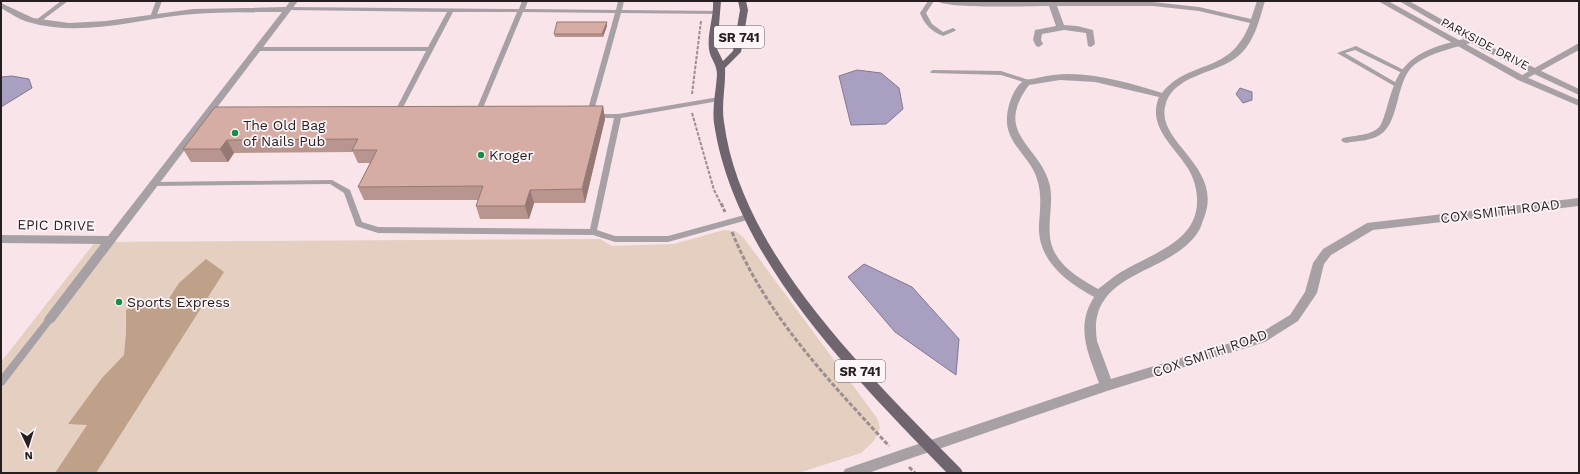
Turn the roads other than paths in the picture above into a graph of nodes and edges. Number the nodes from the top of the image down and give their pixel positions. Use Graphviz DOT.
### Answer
graph roads {
  1 [pos="65,1"];
  2 [pos="159,1"];
  3 [pos="294,1"];
  4 [pos="386,1"];
  5 [pos="524,1"];
  6 [pos="621,1"];
  7 [pos="717,1"];
  8 [pos="742,1"];
  9 [pos="931,1"];
  10 [pos="941,1"];
  11 [pos="1260,1"];
  12 [pos="1382,1"];
  13 [pos="1403,1"];
  14 [pos="1052,2"];
  15 [pos="1166,3"];
  16 [pos="1,5"];
  17 [pos="287,9"];
  18 [pos="382,10"];
  19 [pos="451,10"];
  20 [pos="521,10"];
  21 [pos="619,10"];
  22 [pos="718,12"];
  23 [pos="153,17"];
  24 [pos="38,21"];
  25 [pos="1254,22"];
  26 [pos="1061,28"];
  27 [pos="952,30"];
  28 [pos="1471,40"];
  29 [pos="1039,44"];
  30 [pos="1091,44"];
  31 [pos="1457,44"];
  32 [pos="1579,46"];
  33 [pos="257,49"];
  34 [pos="430,49"];
  35 [pos="721,67"];
  36 [pos="1532,71"];
  37 [pos="933,72"];
  38 [pos="1404,72"];
  39 [pos="1521,78"];
  40 [pos="1030,82"];
  41 [pos="1398,86"];
  42 [pos="1579,92"];
  43 [pos="1164,96"];
  44 [pos="719,99"];
  45 [pos="1579,104"];
  46 [pos="206,115"];
  47 [pos="220,115"];
  48 [pos="396,115"];
  49 [pos="476,115"];
  50 [pos="618,116"];
  51 [pos="1346,140"];
  52 [pos="154,184"];
  53 [pos="1579,202"];
  54 [pos="748,217"];
  55 [pos="593,232"];
  56 [pos="1,239"];
  57 [pos="110,240"];
  58 [pos="1099,295"];
  59 [pos="50,319"];
  60 [pos="1,382"];
  61 [pos="1107,386"];
  62 [pos="930,446"];
  63 [pos="850,473"];
  64 [pos="956,473"];
  1 -- 24 [label="lane"];
  2 -- 23 [label="lane"];
  3 -- 17 [label="street"];
  4 -- 18 [label="lane"];
  5 -- 20 [label="lane"];
  6 -- 21 [label="lane"];
  7 -- 22 [label="main road, SR 741"];
  8 -- 35 [label="main road, SR 741"];
  9 -- 27 [label="lane"];
  10 -- 14 [label="street"];
  11 -- 25 [label="street"];
  12 -- 31 [label="street, PARKSIDE DRIVE"];
  13 -- 28 [label="street, PARKSIDE DRIVE"];
  14 -- 15 [label="street"];
  14 -- 26 [label="street"];
  15 -- 25 [label="street"];
  16 -- 24 [label="street"];
  17 -- 18 [label="lane"];
  17 -- 23 [label="street"];
  17 -- 33 [label="street"];
  18 -- 19 [label="lane"];
  19 -- 20 [label="lane"];
  19 -- 34 [label="lane"];
  20 -- 21 [label="lane"];
  20 -- 49 [label="lane"];
  21 -- 22 [label="lane"];
  21 -- 50 [label="lane"];
  22 -- 35 [label="main road, SR 741"];
  23 -- 24 [label="street"];
  25 -- 43 [label="street"];
  26 -- 29 [label="street"];
  26 -- 30 [label="street"];
  28 -- 31 [label="street"];
  28 -- 36 [label="street, PARKSIDE DRIVE"];
  31 -- 38 [label="street"];
  31 -- 39 [label="street, PARKSIDE DRIVE"];
  32 -- 36 [label="street"];
  33 -- 34 [label="lane"];
  33 -- 46 [label="street"];
  34 -- 48 [label="lane"];
  35 -- 44 [label="main road, SR 741"];
  36 -- 39 [label="street"];
  36 -- 42 [label="street, PARKSIDE DRIVE"];
  37 -- 40 [label="lane"];
  38 -- 41 [label="street"];
  38 -- 41 [label="lane"];
  39 -- 45 [label="street, PARKSIDE DRIVE"];
  40 -- 43 [label="street"];
  40 -- 58 [label="street"];
  41 -- 51 [label="street"];
  43 -- 58 [label="street"];
  44 -- 50 [label="lane"];
  44 -- 54 [label="main road, SR 741"];
  46 -- 47 [label="lane"];
  46 -- 52 [label="street"];
  50 -- 55 [label="lane"];
  52 -- 55 [label="lane"];
  52 -- 57 [label="street"];
  53 -- 61 [label="street, COX SMITH ROAD"];
  54 -- 55 [label="lane"];
  54 -- 62 [label="main road, SR 741"];
  56 -- 57 [label="street, EPIC DRIVE"];
  57 -- 59 [label="street"];
  58 -- 61 [label="street"];
  59 -- 60 [label="lane"];
  61 -- 62 [label="street, COX SMITH ROAD"];
  62 -- 63 [label="street, COX SMITH ROAD"];
  62 -- 64 [label="main road, SR 741"];
}
